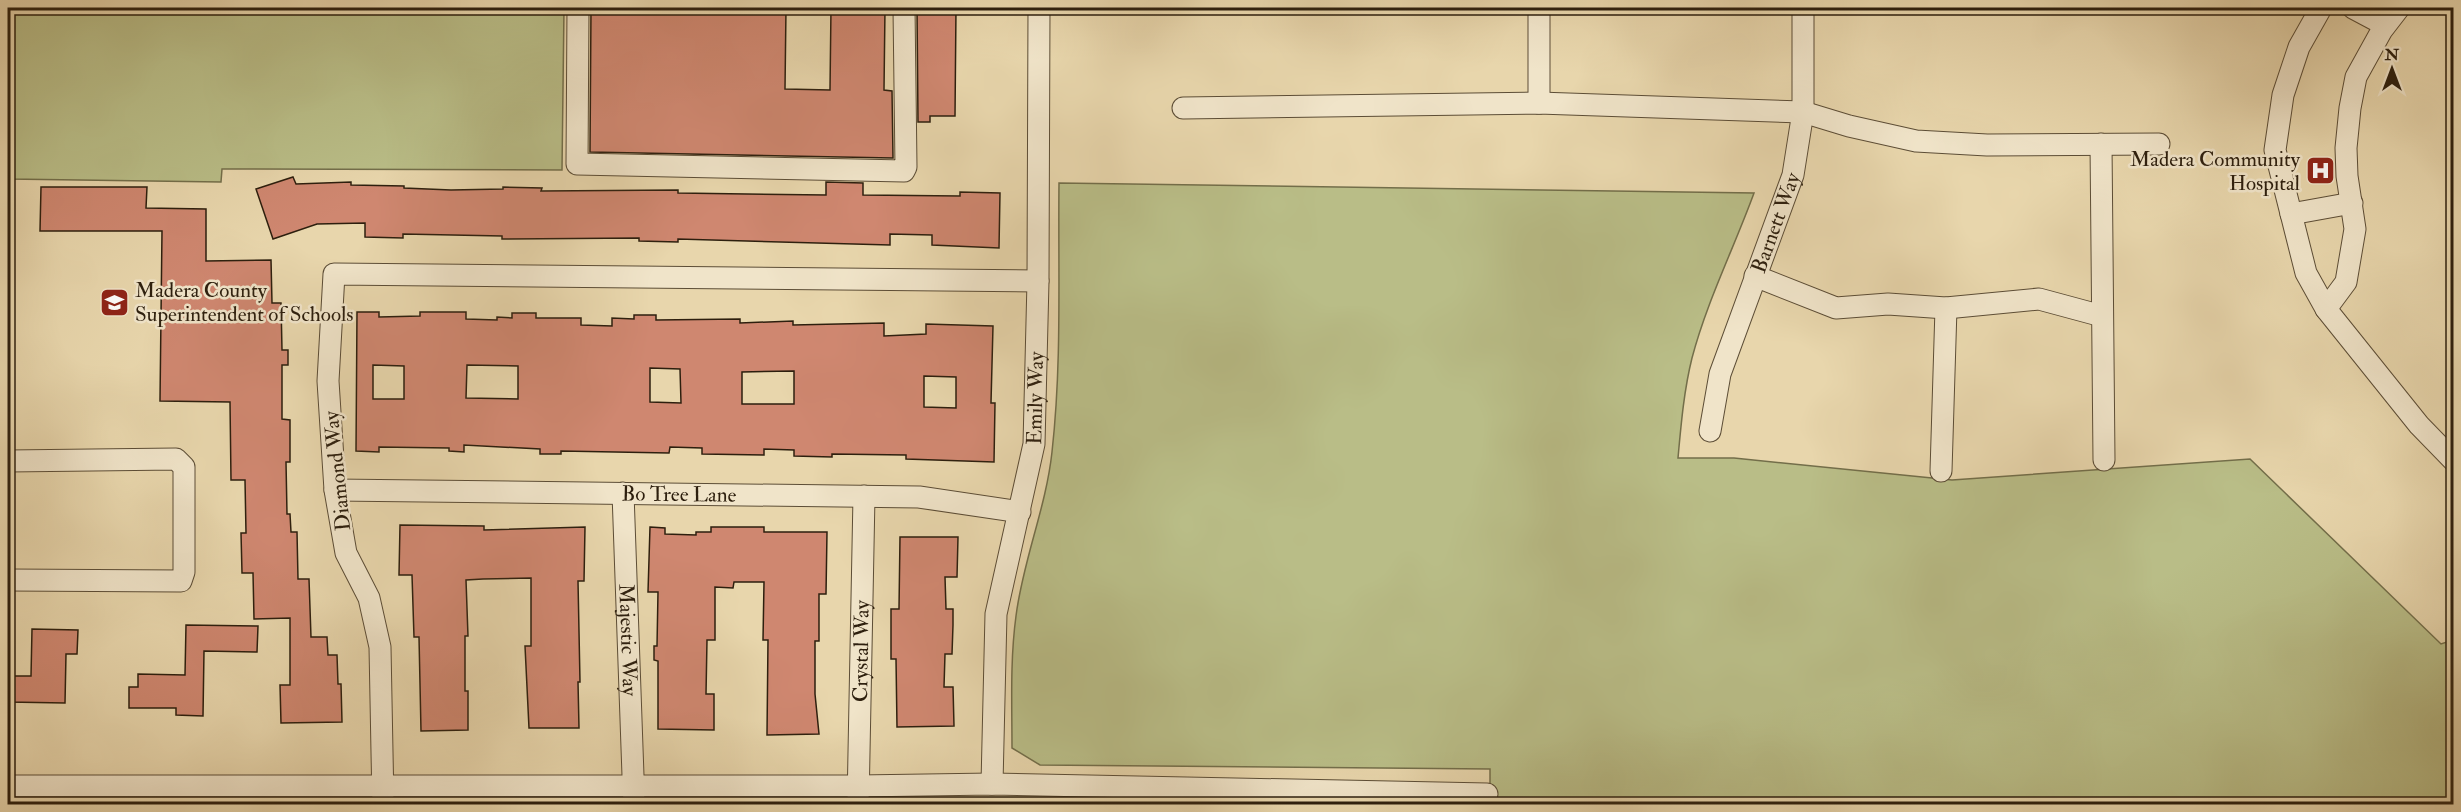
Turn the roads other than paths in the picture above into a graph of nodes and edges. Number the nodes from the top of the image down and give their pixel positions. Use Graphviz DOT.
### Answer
graph roads {
  1 [pos="578,8"];
  2 [pos="904,8"];
  3 [pos="1039,8"];
  4 [pos="1539,8"];
  5 [pos="1803,8"];
  6 [pos="2320,8"];
  7 [pos="2353,8"];
  8 [pos="2399,8"];
  9 [pos="2385,25"];
  10 [pos="1539,103"];
  11 [pos="1183,108"];
  12 [pos="1803,112"];
  13 [pos="2101,144"];
  14 [pos="2160,144"];
  15 [pos="2352,203"];
  16 [pos="2291,214"];
  17 [pos="1755,276"];
  18 [pos="1038,281"];
  19 [pos="1946,308"];
  20 [pos="2326,309"];
  21 [pos="2102,316"];
  22 [pos="1710,431"];
  23 [pos="2104,460"];
  24 [pos="8,461"];
  25 [pos="2454,461"];
  26 [pos="1941,471"];
  27 [pos="335,490"];
  28 [pos="623,494"];
  29 [pos="864,496"];
  30 [pos="1020,512"];
  31 [pos="8,580"];
  32 [pos="992,784"];
  33 [pos="8,786"];
  34 [pos="1487,794"];
  35 [pos="384,795"];
  36 [pos="634,795"];
  37 [pos="858,795"];
  1 -- 2 [label="street"];
  3 -- 18 [label="street, Emily Way"];
  4 -- 10 [label="street"];
  5 -- 12 [label="street, Barnett Way"];
  6 -- 16 [label="street"];
  7 -- 9 [label="street"];
  8 -- 9 [label="street"];
  9 -- 15 [label="street"];
  10 -- 11 [label="street"];
  10 -- 12 [label="street"];
  12 -- 13 [label="street"];
  12 -- 17 [label="street, Barnett Way"];
  13 -- 14 [label="street"];
  13 -- 21 [label="street"];
  15 -- 16 [label="street"];
  15 -- 20 [label="street"];
  16 -- 20 [label="street"];
  17 -- 19 [label="street"];
  17 -- 22 [label="street, Barnett Way"];
  18 -- 27 [label="street, Diamond Way"];
  18 -- 30 [label="street, Emily Way"];
  19 -- 21 [label="street"];
  19 -- 26 [label="street"];
  20 -- 25 [label="street"];
  21 -- 23 [label="street"];
  24 -- 31 [label="street"];
  27 -- 28 [label="street, Bo Tree Lane"];
  27 -- 35 [label="street, Diamond Way"];
  28 -- 29 [label="street, Bo Tree Lane"];
  28 -- 36 [label="street, Majestic Way"];
  29 -- 30 [label="street, Bo Tree Lane"];
  29 -- 37 [label="street, Crystal Way"];
  30 -- 32 [label="street, Emily Way"];
  32 -- 34 [label="street"];
  32 -- 37 [label="street"];
  33 -- 35 [label="street"];
  35 -- 36 [label="street"];
  36 -- 37 [label="street"];
}
